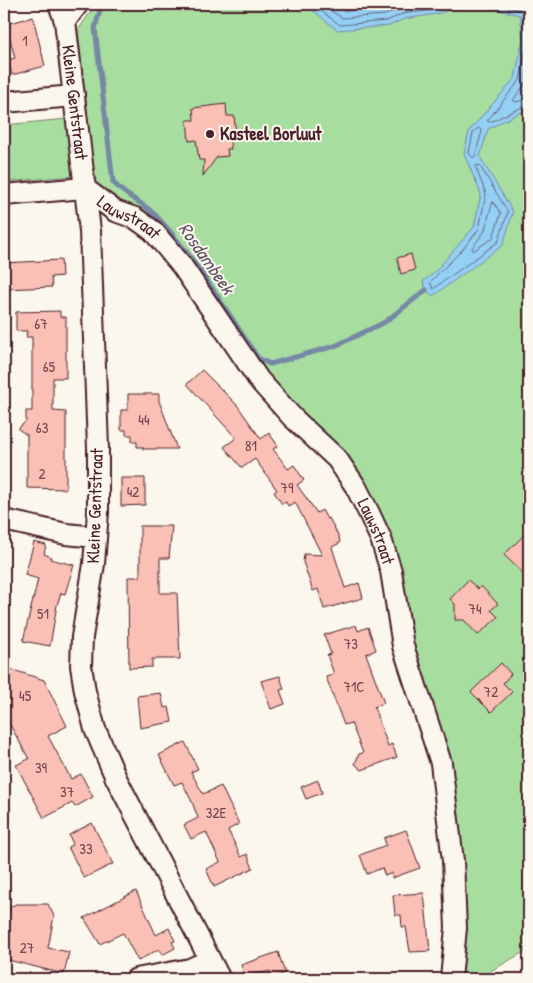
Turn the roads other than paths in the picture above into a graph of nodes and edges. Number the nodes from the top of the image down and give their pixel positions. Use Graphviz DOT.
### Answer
graph roads {
  1 [pos="78,4"];
  2 [pos="62,13"];
  3 [pos="74,96"];
  4 [pos="4,102"];
  5 [pos="84,188"];
  6 [pos="4,195"];
  7 [pos="4,520"];
  8 [pos="96,537"];
  9 [pos="208,961"];
  10 [pos="136,979"];
  11 [pos="220,979"];
  12 [pos="451,979"];
  1 -- 2 [label="street"];
  2 -- 3 [label="street, Kleine Gentstraat"];
  3 -- 4 [label="street"];
  3 -- 5 [label="street, Kleine Gentstraat"];
  5 -- 6 [label="street"];
  5 -- 8 [label="street, Kleine Gentstraat"];
  5 -- 12 [label="street, Lauwstraat"];
  7 -- 8 [label="street"];
  8 -- 9 [label="street, Kleine Gentstraat"];
  9 -- 10 [label="street"];
  9 -- 11 [label="street, Kleine Gentstraat"];
}
